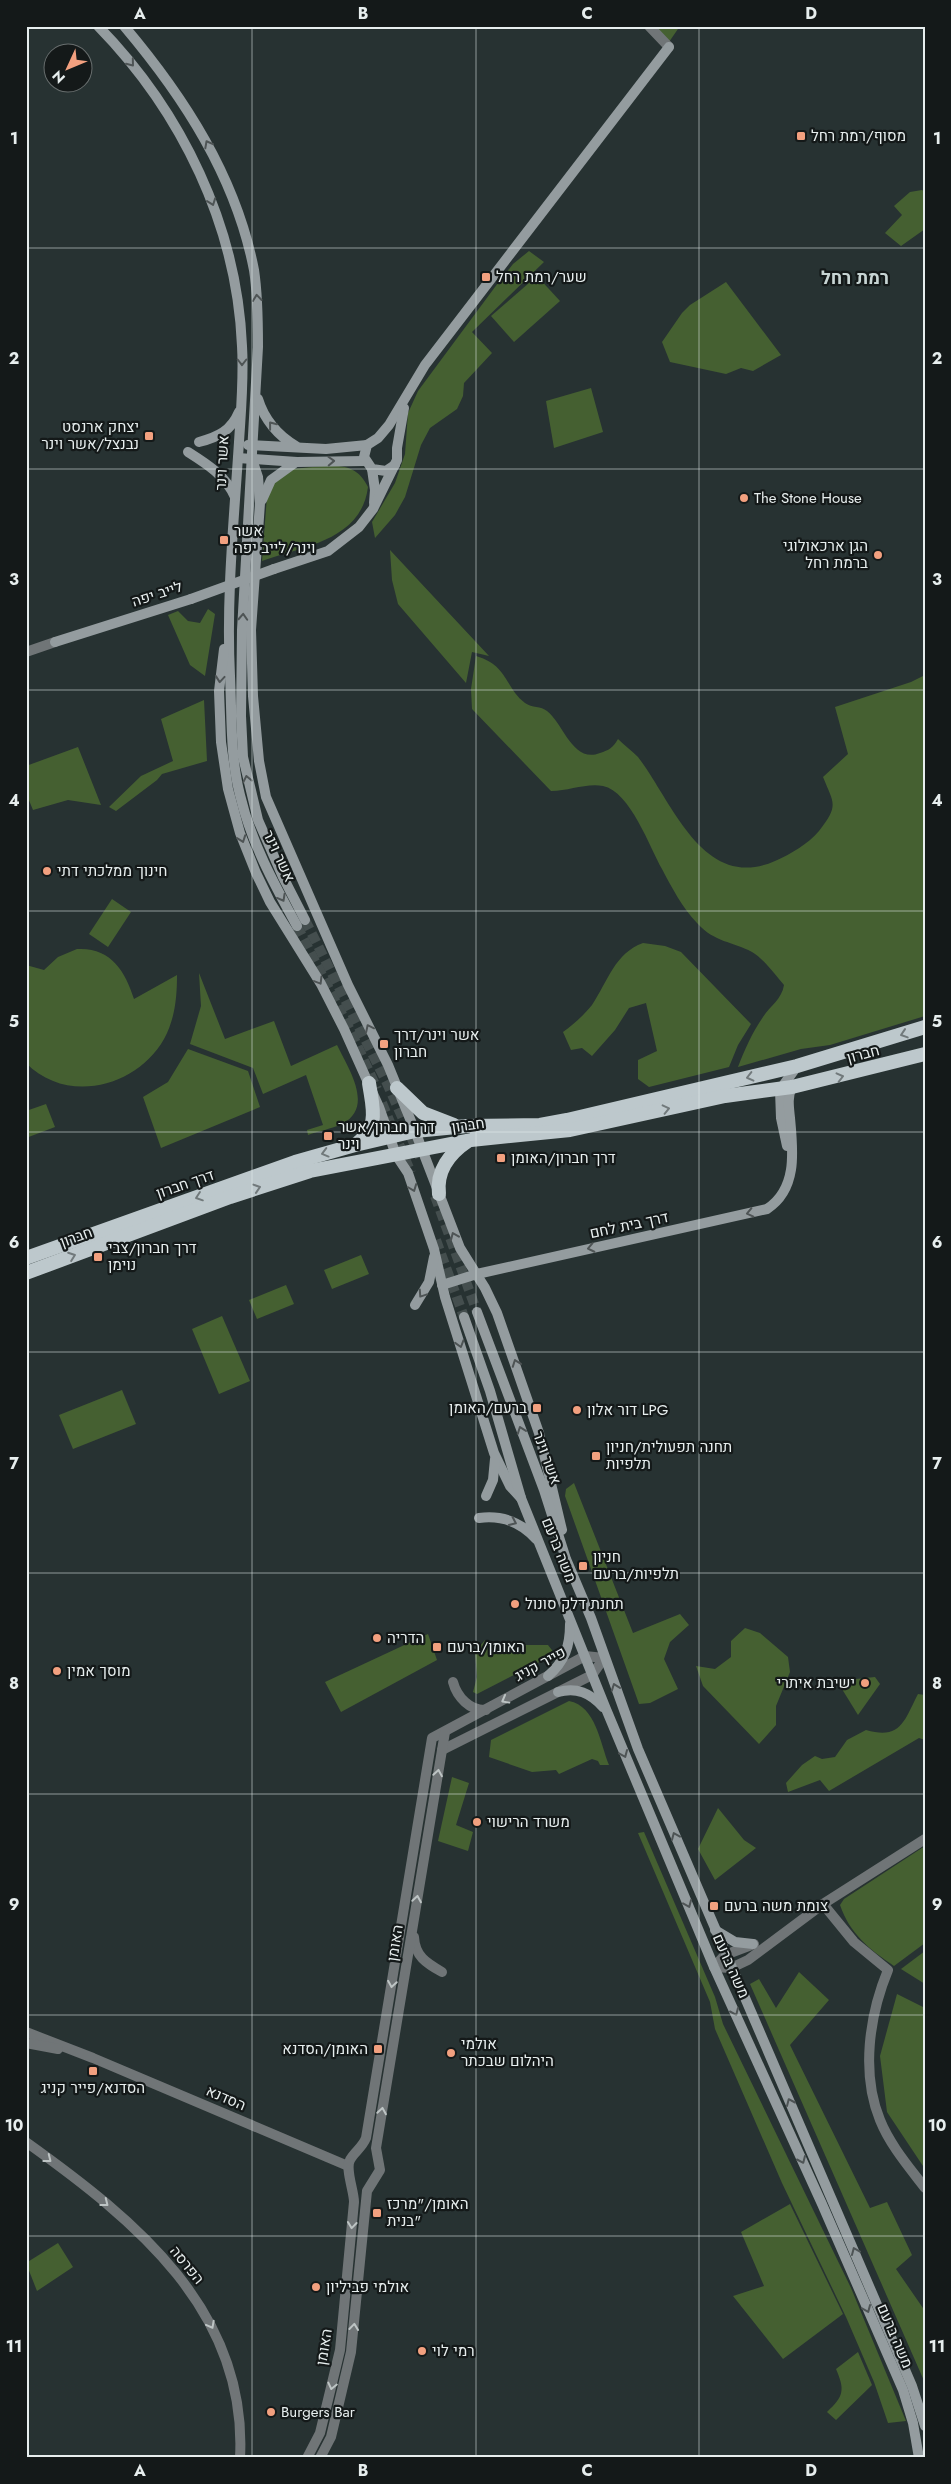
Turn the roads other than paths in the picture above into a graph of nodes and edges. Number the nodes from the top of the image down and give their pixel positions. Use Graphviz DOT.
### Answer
graph roads {
  1 [pos="98,26"];
  2 [pos="124,26"];
  3 [pos="649,26"];
  4 [pos="669,47"];
  5 [pos="256,393"];
  6 [pos="408,398"];
  7 [pos="241,407"];
  8 [pos="378,438"];
  9 [pos="199,442"];
  10 [pos="239,444"];
  11 [pos="253,445"];
  12 [pos="367,445"];
  13 [pos="300,448"];
  14 [pos="397,448"];
  15 [pos="188,452"];
  16 [pos="238,458"];
  17 [pos="252,459"];
  18 [pos="297,462"];
  19 [pos="368,465"];
  20 [pos="394,465"];
  21 [pos="235,499"];
  22 [pos="260,503"];
  23 [pos="372,509"];
  24 [pos="228,631"];
  25 [pos="55,642"];
  26 [pos="26,652"];
  27 [pos="925,1027"];
  28 [pos="925,1054"];
  29 [pos="797,1066"];
  30 [pos="369,1083"];
  31 [pos="397,1088"];
  32 [pos="786,1088"];
  33 [pos="467,1126"];
  34 [pos="415,1130"];
  35 [pos="389,1137"];
  36 [pos="471,1140"];
  37 [pos="355,1145"];
  38 [pos="422,1150"];
  39 [pos="396,1155"];
  40 [pos="439,1194"];
  41 [pos="434,1249"];
  42 [pos="26,1258"];
  43 [pos="26,1273"];
  44 [pos="477,1274"];
  45 [pos="442,1285"];
  46 [pos="415,1305"];
  47 [pos="477,1312"];
  48 [pos="464,1317"];
  49 [pos="494,1453"];
  50 [pos="486,1496"];
  51 [pos="521,1498"];
  52 [pos="480,1518"];
  53 [pos="540,1543"];
  54 [pos="566,1559"];
  55 [pos="570,1618"];
  56 [pos="585,1656"];
  57 [pos="604,1658"];
  58 [pos="592,1674"];
  59 [pos="548,1676"];
  60 [pos="453,1682"];
  61 [pos="558,1692"];
  62 [pos="488,1709"];
  63 [pos="606,1709"];
  64 [pos="445,1732"];
  65 [pos="432,1738"];
  66 [pos="442,1750"];
  67 [pos="925,1840"];
  68 [pos="823,1904"];
  69 [pos="413,1925"];
  70 [pos="714,1929"];
  71 [pos="774,1938"];
  72 [pos="752,1944"];
  73 [pos="725,1955"];
  74 [pos="714,1968"];
  75 [pos="731,1968"];
  76 [pos="442,1972"];
  77 [pos="26,2028"];
  78 [pos="26,2032"];
  79 [pos="38,2036"];
  80 [pos="26,2043"];
  81 [pos="93,2058"];
  82 [pos="26,2142"];
  83 [pos="356,2154"];
  84 [pos="377,2159"];
  85 [pos="348,2166"];
  86 [pos="350,2176"];
  87 [pos="376,2179"];
  88 [pos="925,2188"];
  89 [pos="925,2426"];
  90 [pos="240,2458"];
  91 [pos="307,2458"];
  92 [pos="320,2458"];
  93 [pos="919,2458"];
  1 -- 7 [label="main road, אשר וינר, one-way"];
  5 -- 2 [label="main road, אשר וינר, one-way"];
  3 -- 4 [label="street"];
  4 -- 6 [label="main road"];
  5 -- 11 [label="main road, אשר וינר"];
  13 -- 5 [label="main road, one-way"];
  6 -- 8 [label="main road"];
  6 -- 14 [label="main road"];
  7 -- 9 [label="main road"];
  7 -- 10 [label="main road, אשר וינר"];
  8 -- 12 [label="main road"];
  8 -- 14 [label="main road"];
  10 -- 11 [label="main road"];
  10 -- 16 [label="main road, אשר וינר"];
  11 -- 13 [label="main road"];
  11 -- 17 [label="main road, אשר וינר"];
  12 -- 13 [label="main road"];
  12 -- 19 [label="main road"];
  14 -- 20 [label="main road"];
  15 -- 21 [label="main road"];
  16 -- 17 [label="main road"];
  16 -- 21 [label="main road, אשר וינר"];
  17 -- 18 [label="main road"];
  17 -- 22 [label="main road"];
  24 -- 17 [label="main road, אשר וינר, one-way"];
  18 -- 19 [label="main road, one-way"];
  18 -- 22 [label="main road"];
  19 -- 20 [label="main road"];
  19 -- 23 [label="main road"];
  20 -- 23 [label="main road, לייב יפה"];
  21 -- 24 [label="main road, אשר וינר"];
  31 -- 22 [label="main road, one-way"];
  23 -- 25 [label="main road, לייב יפה, bridge"];
  24 -- 30 [label="main road, one-way"];
  25 -- 26 [label="street, לייב יפה"];
  27 -- 29 [label="highway, חברון, one-way"];
  32 -- 28 [label="highway, חברון, one-way"];
  29 -- 32 [label="main road"];
  29 -- 33 [label="highway, חברון, one-way"];
  30 -- 35 [label="main road"];
  30 -- 37 [label="highway"];
  31 -- 33 [label="highway"];
  31 -- 34 [label="main road"];
  36 -- 32 [label="highway, חברון, one-way"];
  32 -- 44 [label="main road, דרך בית לחם, one-way"];
  33 -- 34 [label="highway, חברון"];
  34 -- 35 [label="highway, חברון"];
  34 -- 38 [label="main road"];
  35 -- 37 [label="highway, חברון"];
  35 -- 39 [label="main road"];
  36 -- 38 [label="highway, חברון"];
  36 -- 40 [label="highway"];
  37 -- 42 [label="highway, דרך חברון, one-way"];
  38 -- 39 [label="highway, חברון"];
  38 -- 40 [label="main road"];
  39 -- 41 [label="main road, one-way"];
  43 -- 39 [label="highway, חברון, one-way"];
  44 -- 40 [label="main road, one-way"];
  41 -- 45 [label="main road"];
  41 -- 46 [label="main road, one-way"];
  44 -- 45 [label="main road, דרך בית לחם"];
  54 -- 44 [label="main road, one-way"];
  45 -- 49 [label="main road, one-way"];
  54 -- 47 [label="main road, אשר וינר, one-way"];
  48 -- 51 [label="main road, משה ברעם"];
  49 -- 50 [label="main road"];
  49 -- 51 [label="main road"];
  51 -- 53 [label="main road, משה ברעם"];
  52 -- 53 [label="main road, one-way"];
  53 -- 55 [label="main road, משה ברעם"];
  54 -- 57 [label="main road, משה ברעם"];
  55 -- 56 [label="main road, משה ברעם"];
  55 -- 59 [label="main road"];
  56 -- 57 [label="street, פייר קניג"];
  56 -- 58 [label="main road, משה ברעם"];
  56 -- 59 [label="street, פייר קניג"];
  57 -- 58 [label="street"];
  70 -- 57 [label="main road, משה ברעם, one-way"];
  58 -- 61 [label="street"];
  58 -- 63 [label="main road, משה ברעם"];
  59 -- 62 [label="street, פייר קניג, one-way"];
  60 -- 62 [label="street"];
  61 -- 63 [label="main road"];
  61 -- 66 [label="street"];
  62 -- 64 [label="street, פייר קניג"];
  63 -- 74 [label="main road, משה ברעם, one-way"];
  64 -- 65 [label="street, פייר קניג"];
  64 -- 66 [label="street, האומן"];
  65 -- 83 [label="street, האומן, one-way"];
  69 -- 66 [label="street, האומן, one-way"];
  67 -- 68 [label="street"];
  68 -- 71 [label="street"];
  68 -- 88 [label="street"];
  69 -- 76 [label="street"];
  84 -- 69 [label="street, האומן, one-way"];
  70 -- 72 [label="main road"];
  70 -- 73 [label="main road, משה ברעם"];
  71 -- 72 [label="street"];
  71 -- 75 [label="street"];
  72 -- 73 [label="street"];
  73 -- 74 [label="street"];
  73 -- 75 [label="main road, משה ברעם"];
  74 -- 75 [label="street"];
  74 -- 93 [label="main road, משה ברעם, one-way"];
  89 -- 75 [label="main road, משה ברעם, one-way"];
  77 -- 79 [label="street"];
  78 -- 79 [label="street, הסדנא"];
  79 -- 81 [label="street, הסדנא"];
  80 -- 81 [label="street, הסדנא"];
  81 -- 85 [label="street, הסדנא"];
  82 -- 90 [label="street, הפרסה, one-way"];
  83 -- 84 [label="street"];
  83 -- 85 [label="street, האומן"];
  84 -- 87 [label="street, האומן"];
  85 -- 86 [label="street, האומן"];
  86 -- 87 [label="street"];
  86 -- 91 [label="street, האומן, one-way"];
  92 -- 87 [label="street, האומן, one-way"];
}
